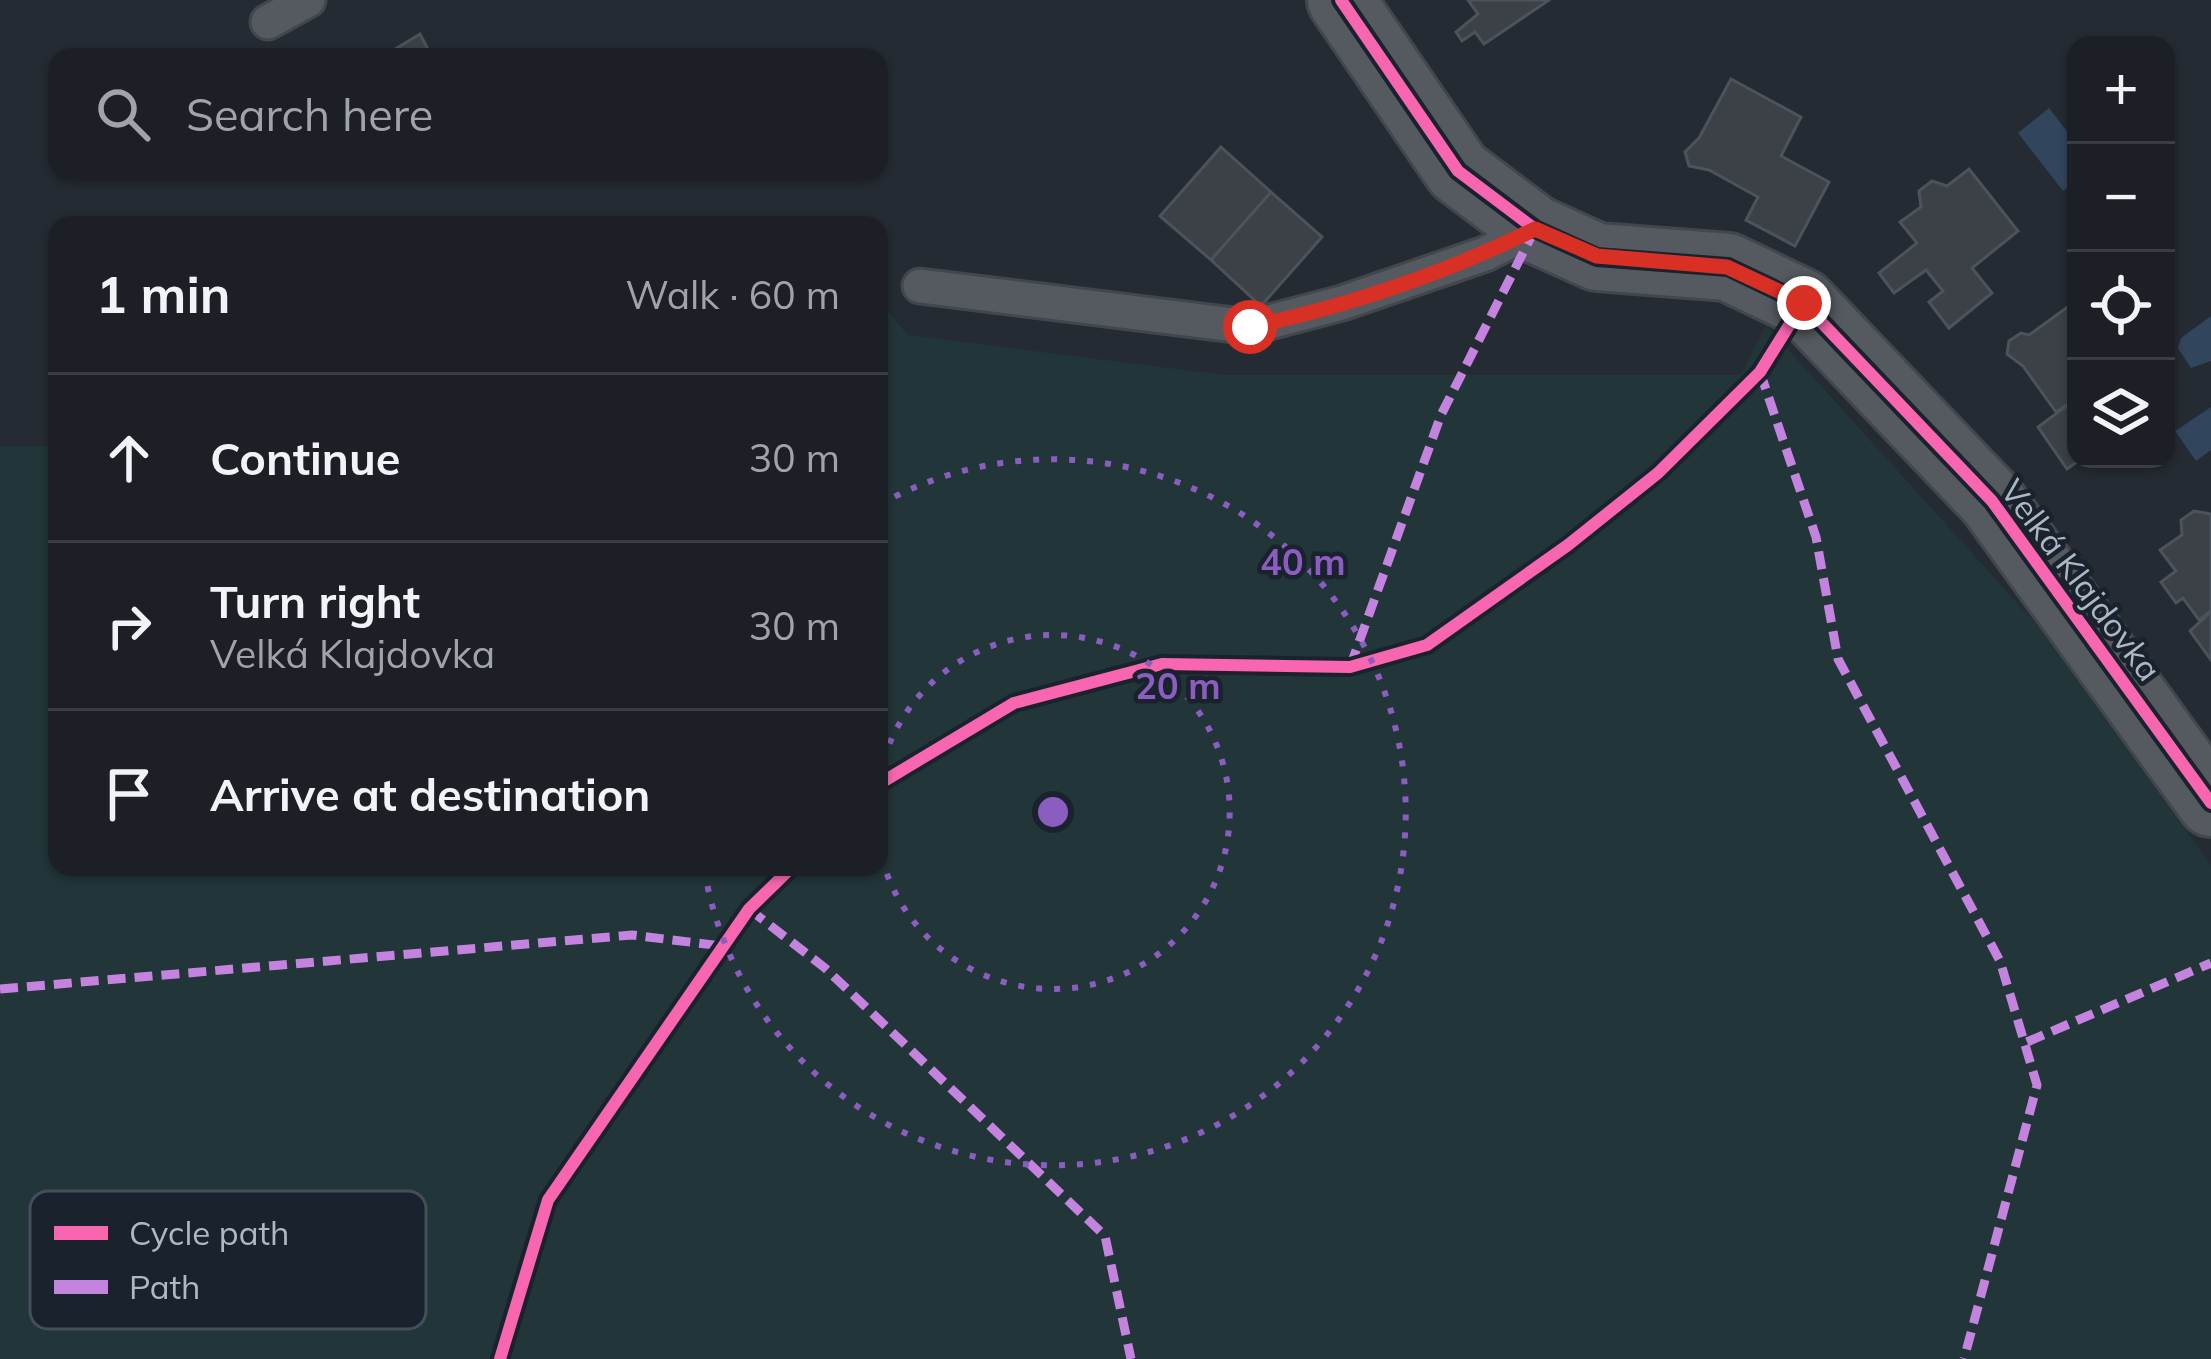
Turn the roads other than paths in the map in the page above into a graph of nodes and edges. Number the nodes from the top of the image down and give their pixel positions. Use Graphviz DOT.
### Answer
graph roads {
  1 [pos="308,0"];
  2 [pos="1341,0"];
  3 [pos="268,22"];
  4 [pos="1535,229"];
  5 [pos="920,286"];
  6 [pos="2211,802"];
  1 -- 3 [label="lane"];
  2 -- 4 [label="street, Velká Klajdovka"];
  4 -- 5 [label="lane"];
  4 -- 6 [label="street, Velká Klajdovka"];
}
